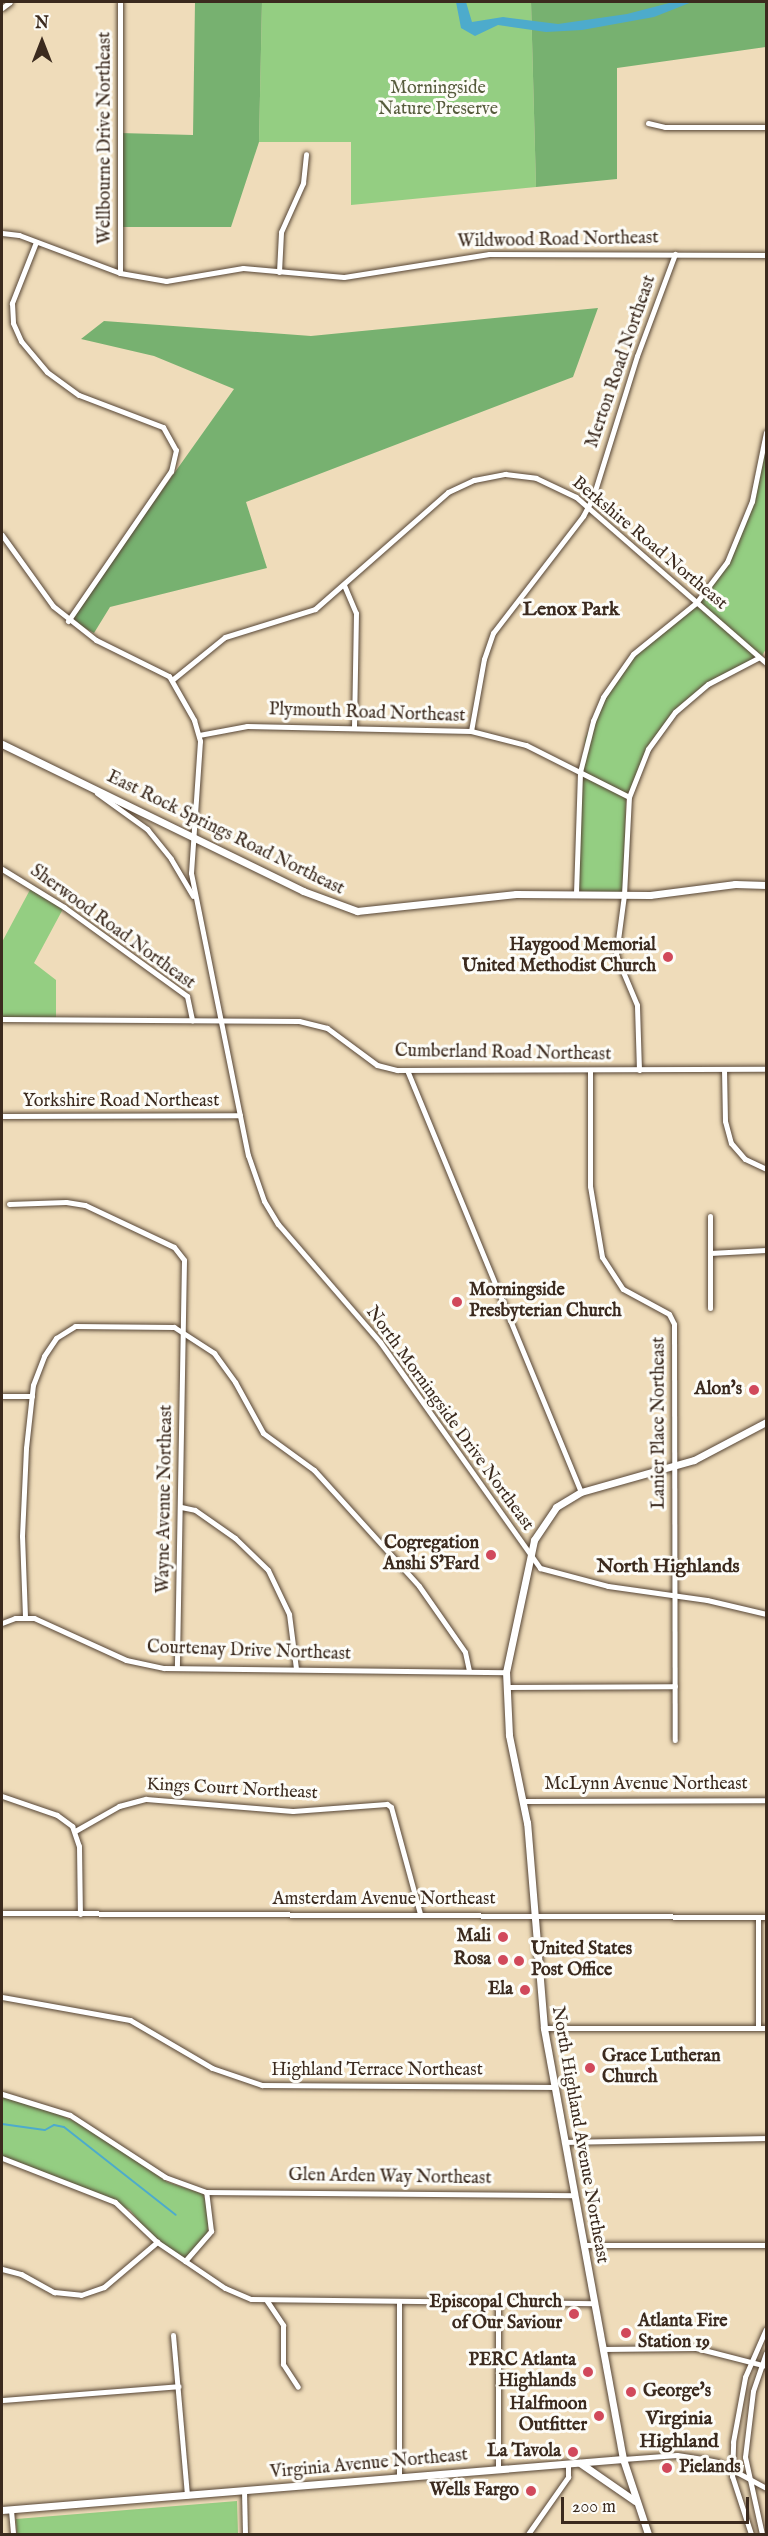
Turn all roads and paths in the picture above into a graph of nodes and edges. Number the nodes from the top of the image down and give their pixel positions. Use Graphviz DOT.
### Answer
graph roads {
  1 [pos="10,2"];
  2 [pos="120,2"];
  3 [pos="2,8"];
  4 [pos="648,123"];
  5 [pos="766,127"];
  6 [pos="306,154"];
  7 [pos="2,232"];
  8 [pos="36,242"];
  9 [pos="675,254"];
  10 [pos="766,255"];
  11 [pos="279,272"];
  12 [pos="120,273"];
  13 [pos="766,432"];
  14 [pos="588,507"];
  15 [pos="2,535"];
  16 [pos="344,585"];
  17 [pos="696,603"];
  18 [pos="68,621"];
  19 [pos="758,658"];
  20 [pos="766,663"];
  21 [pos="172,680"];
  22 [pos="354,728"];
  23 [pos="471,731"];
  24 [pos="199,735"];
  25 [pos="2,744"];
  26 [pos="580,772"];
  27 [pos="81,782"];
  28 [pos="628,796"];
  29 [pos="194,838"];
  30 [pos="2,869"];
  31 [pos="766,885"];
  32 [pos="576,893"];
  33 [pos="624,895"];
  34 [pos="199,910"];
  35 [pos="2,1019"];
  36 [pos="192,1020"];
  37 [pos="221,1020"];
  38 [pos="766,1069"];
  39 [pos="407,1070"];
  40 [pos="590,1070"];
  41 [pos="639,1070"];
  42 [pos="724,1070"];
  43 [pos="240,1115"];
  44 [pos="2,1116"];
  45 [pos="766,1169"];
  46 [pos="9,1204"];
  47 [pos="710,1216"];
  48 [pos="766,1250"];
  49 [pos="710,1253"];
  50 [pos="710,1308"];
  51 [pos="184,1331"];
  52 [pos="2,1396"];
  53 [pos="32,1396"];
  54 [pos="766,1422"];
  55 [pos="675,1465"];
  56 [pos="581,1492"];
  57 [pos="181,1508"];
  58 [pos="531,1557"];
  59 [pos="675,1596"];
  60 [pos="766,1614"];
  61 [pos="25,1617"];
  62 [pos="2,1623"];
  63 [pos="177,1668"];
  64 [pos="296,1669"];
  65 [pos="469,1671"];
  66 [pos="506,1672"];
  67 [pos="675,1686"];
  68 [pos="506,1687"];
  69 [pos="675,1740"];
  70 [pos="2,1796"];
  71 [pos="766,1800"];
  72 [pos="525,1801"];
  73 [pos="75,1831"];
  74 [pos="2,1913"];
  75 [pos="80,1914"];
  76 [pos="420,1914"];
  77 [pos="533,1916"];
  78 [pos="758,1917"];
  79 [pos="766,1917"];
  80 [pos="2,1997"];
  81 [pos="544,2028"];
  82 [pos="758,2028"];
  83 [pos="766,2028"];
  84 [pos="554,2087"];
  85 [pos="2,2094"];
  86 [pos="766,2138"];
  87 [pos="565,2142"];
  88 [pos="2,2158"];
  89 [pos="206,2192"];
  90 [pos="574,2195"];
  91 [pos="157,2242"];
  92 [pos="584,2245"];
  93 [pos="766,2245"];
  94 [pos="185,2261"];
  95 [pos="2,2269"];
  96 [pos="267,2301"];
  97 [pos="399,2302"];
  98 [pos="498,2302"];
  99 [pos="594,2303"];
  100 [pos="766,2329"];
  101 [pos="173,2335"];
  102 [pos="603,2349"];
  103 [pos="766,2354"];
  104 [pos="751,2361"];
  105 [pos="764,2366"];
  106 [pos="178,2386"];
  107 [pos="298,2387"];
  108 [pos="2,2400"];
  109 [pos="623,2459"];
  110 [pos="580,2463"];
  111 [pos="567,2464"];
  112 [pos="498,2469"];
  113 [pos="736,2472"];
  114 [pos="399,2478"];
  115 [pos="748,2479"];
  116 [pos="766,2488"];
  117 [pos="244,2490"];
  118 [pos="187,2495"];
  119 [pos="636,2501"];
  120 [pos="11,2510"];
  121 [pos="2,2511"];
  122 [pos="529,2533"];
  123 [pos="13,2535"];
  124 [pos="244,2535"];
  125 [pos="536,2535"];
  126 [pos="648,2535"];
  127 [pos="751,2535"];
  128 [pos="762,2535"];
  1 -- 3 [label="street"];
  2 -- 12 [label="street, Wellbourne Drive Northeast"];
  4 -- 5 [label="street"];
  6 -- 11 [label="street"];
  7 -- 8 [label="street, Wildwood Road Northeast"];
  8 -- 12 [label="street, Wildwood Road Northeast"];
  8 -- 18 [label="street"];
  9 -- 10 [label="street, Wildwood Road Northeast"];
  9 -- 11 [label="street, Wildwood Road Northeast"];
  9 -- 14 [label="street, Merton Road Northeast"];
  11 -- 12 [label="street, Wildwood Road Northeast"];
  13 -- 17 [label="street"];
  14 -- 16 [label="street, Berkshire Road Northeast"];
  14 -- 17 [label="street, Berkshire Road Northeast"];
  14 -- 23 [label="street, Merton Road Northeast"];
  15 -- 18 [label="street"];
  16 -- 21 [label="street, Berkshire Road Northeast"];
  16 -- 22 [label="street"];
  17 -- 19 [label="street, Berkshire Road Northeast"];
  17 -- 26 [label="street"];
  18 -- 21 [label="street"];
  19 -- 20 [label="street, Berkshire Road Northeast"];
  19 -- 28 [label="street"];
  21 -- 24 [label="street"];
  22 -- 23 [label="street, Plymouth Road Northeast"];
  22 -- 24 [label="street, Plymouth Road Northeast"];
  23 -- 26 [label="street, Plymouth Road Northeast"];
  24 -- 29 [label="street, North Morningside Drive Northeast"];
  25 -- 27 [label="street, East Rock Springs Road Northeast"];
  26 -- 28 [label="street, Plymouth Road Northeast"];
  26 -- 32 [label="street"];
  27 -- 29 [label="street, East Rock Springs Road Northeast"];
  27 -- 34 [label="street"];
  28 -- 33 [label="street"];
  29 -- 32 [label="street, East Rock Springs Road Northeast"];
  29 -- 34 [label="street, North Morningside Drive Northeast"];
  30 -- 36 [label="street, Sherwood Road Northeast"];
  31 -- 33 [label="street, East Rock Springs Road Northeast"];
  32 -- 33 [label="street, East Rock Springs Road Northeast"];
  33 -- 41 [label="street"];
  34 -- 37 [label="street, North Morningside Drive Northeast"];
  35 -- 36 [label="street, Cumberland Road Northeast"];
  36 -- 37 [label="street, Cumberland Road Northeast"];
  37 -- 39 [label="street, Cumberland Road Northeast"];
  37 -- 43 [label="street, North Morningside Drive Northeast"];
  38 -- 42 [label="street, Cumberland Road Northeast"];
  39 -- 40 [label="street, Cumberland Road Northeast"];
  39 -- 56 [label="street"];
  40 -- 41 [label="street, Cumberland Road Northeast"];
  40 -- 55 [label="street, Lanier Place Northeast"];
  41 -- 42 [label="street, Cumberland Road Northeast"];
  42 -- 45 [label="street"];
  43 -- 44 [label="street, Yorkshire Road Northeast"];
  43 -- 58 [label="street, North Morningside Drive Northeast"];
  46 -- 51 [label="street, Wayne Avenue Northeast"];
  47 -- 49 [label="street"];
  48 -- 49 [label="street"];
  49 -- 50 [label="street"];
  51 -- 53 [label="street"];
  51 -- 57 [label="street, Wayne Avenue Northeast"];
  51 -- 65 [label="street"];
  52 -- 53 [label="street"];
  53 -- 61 [label="street"];
  54 -- 55 [label="street, North Highland Avenue Northeast"];
  55 -- 56 [label="street, North Highland Avenue Northeast"];
  55 -- 59 [label="street, Lanier Place Northeast"];
  56 -- 58 [label="street, North Highland Avenue Northeast"];
  57 -- 63 [label="street, Wayne Avenue Northeast"];
  57 -- 64 [label="street"];
  58 -- 59 [label="street, North Morningside Drive Northeast"];
  58 -- 66 [label="street, North Highland Avenue Northeast"];
  59 -- 60 [label="street, North Morningside Drive Northeast"];
  59 -- 67 [label="street, Lanier Place Northeast"];
  61 -- 62 [label="street"];
  61 -- 63 [label="street, Courtenay Drive Northeast"];
  63 -- 64 [label="street, Courtenay Drive Northeast"];
  64 -- 65 [label="street, Courtenay Drive Northeast"];
  65 -- 66 [label="street, Courtenay Drive Northeast"];
  66 -- 68 [label="street, North Highland Avenue Northeast"];
  67 -- 68 [label="street"];
  67 -- 69 [label="street, Lanier Place Northeast"];
  68 -- 72 [label="street, North Highland Avenue Northeast"];
  70 -- 73 [label="street"];
  71 -- 72 [label="street, McLynn Avenue Northeast"];
  72 -- 77 [label="street, North Highland Avenue Northeast"];
  73 -- 75 [label="street"];
  73 -- 76 [label="street, Kings Court Northeast"];
  74 -- 75 [label="street, Amsterdam Avenue Northeast"];
  75 -- 76 [label="street, Amsterdam Avenue Northeast"];
  76 -- 77 [label="street, Amsterdam Avenue Northeast"];
  77 -- 78 [label="street, Amsterdam Avenue Northeast"];
  77 -- 81 [label="street, North Highland Avenue Northeast"];
  78 -- 79 [label="street, Amsterdam Avenue Northeast"];
  78 -- 82 [label="street"];
  80 -- 84 [label="street, Highland Terrace Northeast"];
  81 -- 82 [label="street"];
  81 -- 84 [label="street, North Highland Avenue Northeast"];
  82 -- 83 [label="street"];
  84 -- 87 [label="street, North Highland Avenue Northeast"];
  85 -- 89 [label="street, Glen Arden Way Northeast"];
  86 -- 87 [label="street"];
  87 -- 90 [label="street, North Highland Avenue Northeast"];
  88 -- 91 [label="street"];
  89 -- 90 [label="street, Glen Arden Way Northeast"];
  89 -- 94 [label="street"];
  90 -- 92 [label="street, North Highland Avenue Northeast"];
  91 -- 94 [label="street"];
  91 -- 95 [label="street"];
  92 -- 93 [label="street"];
  92 -- 99 [label="street, North Highland Avenue Northeast"];
  94 -- 96 [label="street"];
  96 -- 97 [label="street"];
  96 -- 107 [label="street"];
  97 -- 98 [label="street"];
  97 -- 114 [label="street"];
  98 -- 99 [label="street"];
  98 -- 112 [label="street"];
  99 -- 102 [label="street, North Highland Avenue Northeast"];
  100 -- 104 [label="street"];
  101 -- 106 [label="street"];
  102 -- 104 [label="street"];
  102 -- 109 [label="street, North Highland Avenue Northeast"];
  103 -- 105 [label="street"];
  104 -- 105 [label="street"];
  104 -- 113 [label="street"];
  105 -- 115 [label="street"];
  106 -- 108 [label="street"];
  106 -- 118 [label="street"];
  109 -- 110 [label="street, Virginia Avenue Northeast"];
  109 -- 113 [label="street, Virginia Avenue Northeast"];
  109 -- 119 [label="street, North Highland Avenue Northeast"];
  110 -- 111 [label="street, Virginia Avenue Northeast"];
  110 -- 119 [label="street"];
  111 -- 112 [label="street, Virginia Avenue Northeast"];
  111 -- 122 [label="street"];
  112 -- 114 [label="street, Virginia Avenue Northeast"];
  113 -- 115 [label="street, Virginia Avenue Northeast"];
  113 -- 127 [label="street"];
  114 -- 117 [label="street, Virginia Avenue Northeast"];
  115 -- 116 [label="street, Virginia Avenue Northeast"];
  115 -- 128 [label="street"];
  117 -- 118 [label="street, Virginia Avenue Northeast"];
  117 -- 124 [label="street"];
  118 -- 120 [label="street, Virginia Avenue Northeast"];
  119 -- 126 [label="street, North Highland Avenue Northeast"];
  120 -- 121 [label="street, Virginia Avenue Northeast"];
  120 -- 123 [label="street"];
  122 -- 125 [label="street"];
}
